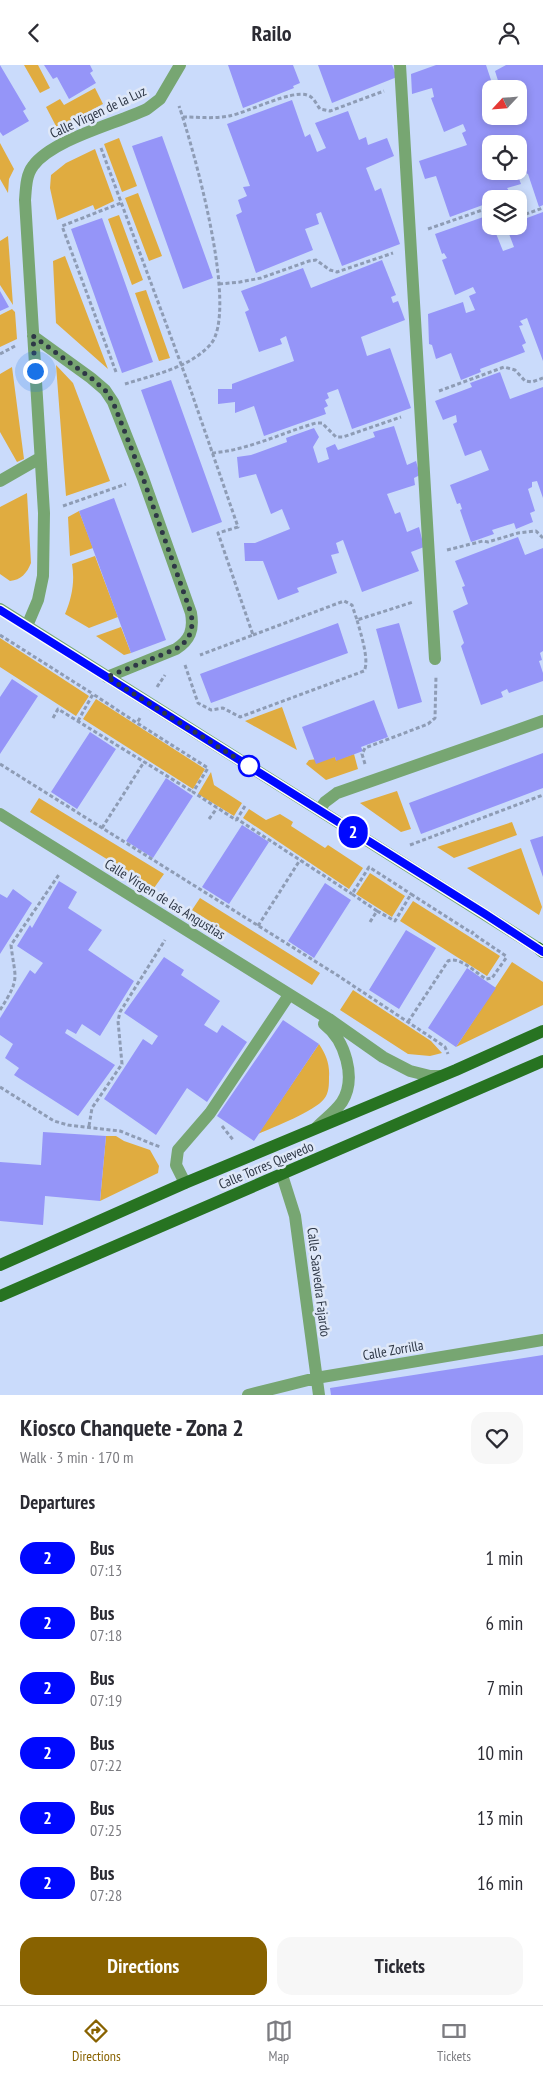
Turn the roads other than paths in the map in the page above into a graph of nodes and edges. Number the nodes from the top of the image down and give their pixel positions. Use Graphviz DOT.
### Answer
graph roads {
  1 [pos="180,65"];
  2 [pos="400,65"];
  3 [pos="33,336"];
  4 [pos="40,459"];
  5 [pos="0,481"];
  6 [pos="0,609"];
  7 [pos="27,626"];
  8 [pos="435,659"];
  9 [pos="107,677"];
  10 [pos="543,721"];
  11 [pos="320,810"];
  12 [pos="0,814"];
  13 [pos="542,950"];
  14 [pos="289,995"];
  15 [pos="313,1011"];
  16 [pos="543,1031"];
  17 [pos="543,1061"];
  18 [pos="441,1076"];
  19 [pos="316,1128"];
  20 [pos="282,1175"];
  21 [pos="185,1183"];
  22 [pos="0,1265"];
  23 [pos="0,1296"];
  24 [pos="543,1340"];
  25 [pos="316,1379"];
  26 [pos="248,1395"];
  27 [pos="319,1395"];
  1 -- 3 [label="street, Calle Virgen de la Luz"];
  2 -- 8 [label="street"];
  3 -- 4 [label="street, Calle Virgen de la Luz"];
  3 -- 9 [label="street"];
  4 -- 5 [label="street"];
  4 -- 7 [label="street, Calle Virgen de la Luz"];
  6 -- 7 [label="street"];
  7 -- 9 [label="street"];
  9 -- 11 [label="street"];
  10 -- 11 [label="street"];
  11 -- 13 [label="street"];
  12 -- 14 [label="street, Calle Virgen de las Angustias"];
  14 -- 15 [label="street, Calle Virgen de las Angustias"];
  14 -- 21 [label="street"];
  15 -- 18 [label="street, Calle Virgen de las Angustias"];
  15 -- 19 [label="street, Calle Virgen de las Angustias"];
  16 -- 18 [label="main road, Calle Torres Quevedo"];
  17 -- 20 [label="main road, Calle Torres Quevedo"];
  18 -- 19 [label="main road, Calle Torres Quevedo"];
  19 -- 21 [label="main road, Calle Torres Quevedo"];
  20 -- 23 [label="main road, Calle Torres Quevedo"];
  20 -- 25 [label="street, Calle Saavedra Fajardo"];
  21 -- 22 [label="main road, Calle Torres Quevedo"];
  24 -- 25 [label="street, Calle Zorrilla"];
  25 -- 26 [label="street, Calle Zorrilla"];
  25 -- 27 [label="street, Calle Saavedra Fajardo"];
}
